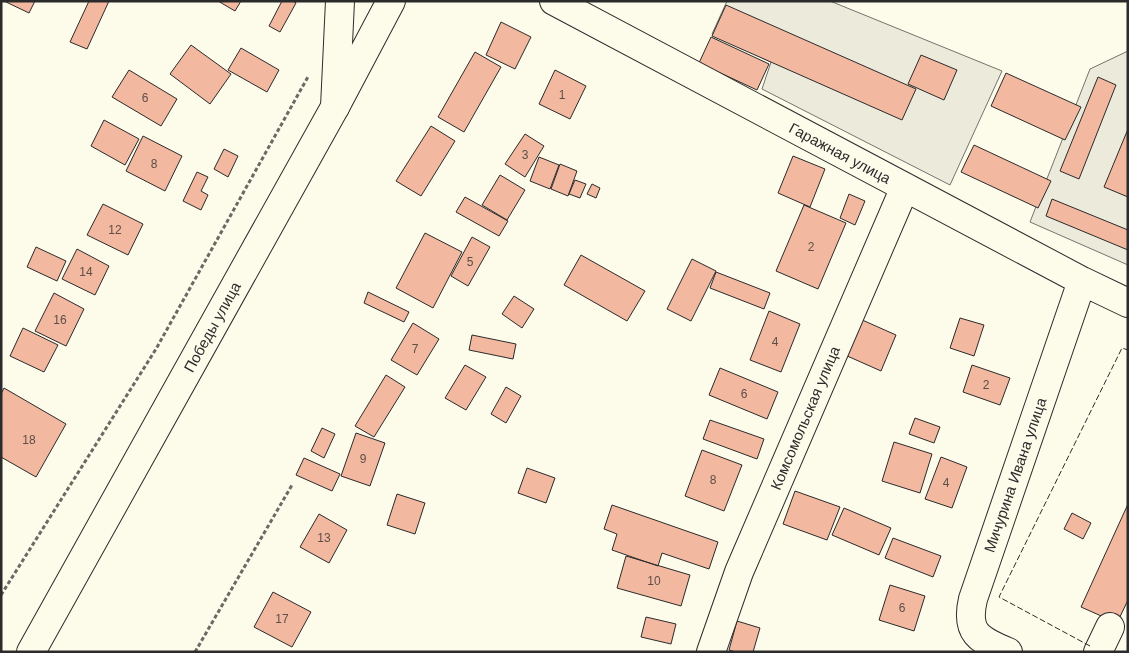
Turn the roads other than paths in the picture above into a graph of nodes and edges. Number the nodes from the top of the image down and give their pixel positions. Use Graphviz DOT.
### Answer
graph roads {
  1 [pos="340,1"];
  2 [pos="391,1"];
  3 [pos="554,1"];
  4 [pos="335,107"];
  5 [pos="905,187"];
  6 [pos="1082,281"];
  7 [pos="1128,303"];
  8 [pos="1110,627"];
  9 [pos="31,652"];
  10 [pos="711,652"];
  11 [pos="1008,652"];
  12 [pos="1098,652"];
  1 -- 4 [label="street"];
  2 -- 4 [label="street, Победы улица"];
  3 -- 5 [label="street, Гаражная улица"];
  4 -- 9 [label="street, Победы улица"];
  5 -- 6 [label="street, Гаражная улица"];
  5 -- 10 [label="street, Комсомольская улица"];
  6 -- 7 [label="street, Гаражная улица"];
  6 -- 11 [label="street, Мичурина Ивана улица"];
  8 -- 12 [label="street"];
}
